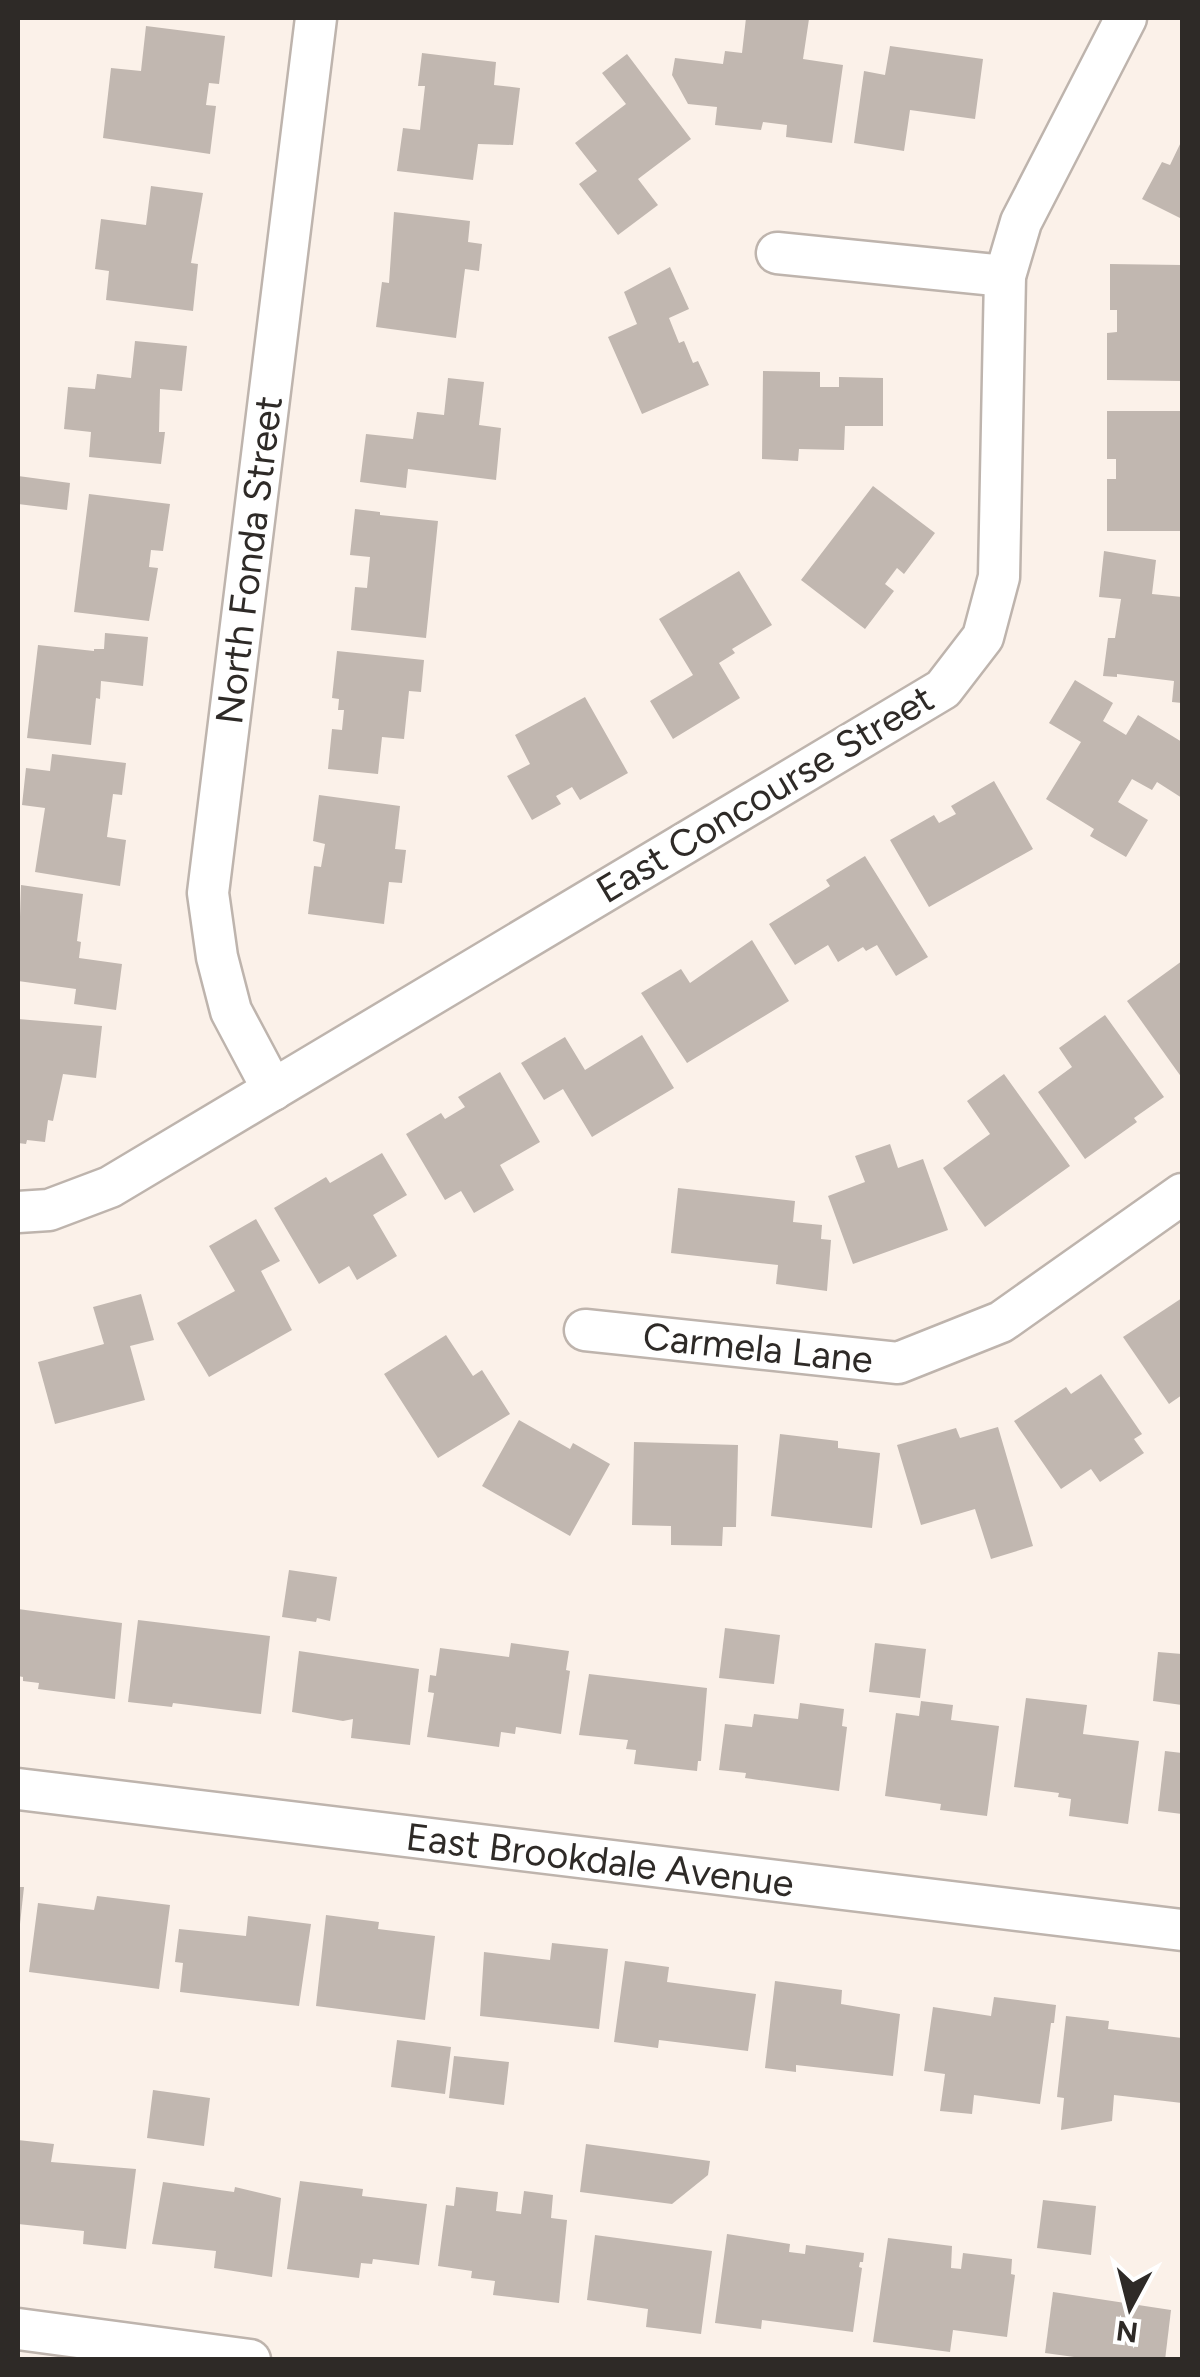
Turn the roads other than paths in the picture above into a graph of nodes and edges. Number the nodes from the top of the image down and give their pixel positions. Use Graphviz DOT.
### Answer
graph roads {
  1 [pos="316,18"];
  2 [pos="1126,18"];
  3 [pos="777,254"];
  4 [pos="1005,276"];
  5 [pos="272,1090"];
  6 [pos="1182,1194"];
  7 [pos="18,1212"];
  8 [pos="585,1330"];
  9 [pos="18,1789"];
  10 [pos="1182,1930"];
  11 [pos="18,2329"];
  12 [pos="250,2360"];
  1 -- 5 [label="street, North Fonda Street"];
  2 -- 4 [label="street, East Concourse Street"];
  3 -- 4 [label="street"];
  4 -- 5 [label="street, East Concourse Street"];
  5 -- 7 [label="street, East Concourse Street"];
  6 -- 8 [label="street, Carmela Lane"];
  9 -- 10 [label="street, East Brookdale Avenue"];
  11 -- 12 [label="street"];
}
